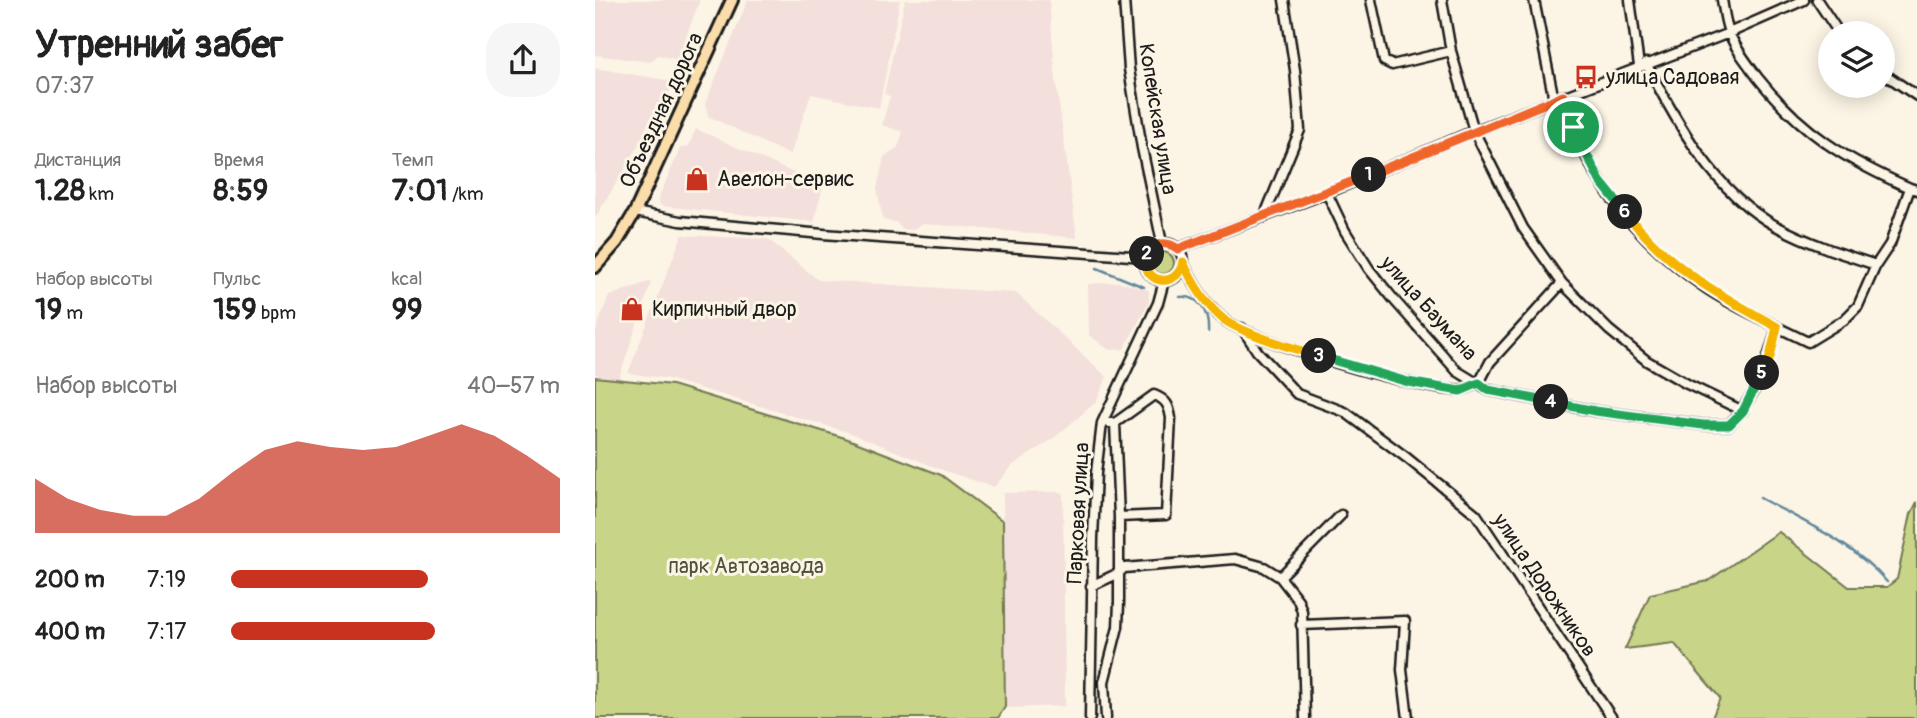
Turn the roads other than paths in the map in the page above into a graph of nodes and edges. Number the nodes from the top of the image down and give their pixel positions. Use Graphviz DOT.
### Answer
graph roads {
  1 [pos="732,0"];
  2 [pos="1124,0"];
  3 [pos="1284,0"];
  4 [pos="1371,0"];
  5 [pos="1442,0"];
  6 [pos="1534,0"];
  7 [pos="1630,0"];
  8 [pos="1722,0"];
  9 [pos="1804,0"];
  10 [pos="1817,0"];
  11 [pos="1831,21"];
  12 [pos="1729,33"];
  13 [pos="1451,51"];
  14 [pos="1643,64"];
  15 [pos="1895,81"];
  16 [pos="1917,96"];
  17 [pos="1559,98"];
  18 [pos="1474,131"];
  19 [pos="1914,189"];
  20 [pos="1327,193"];
  21 [pos="635,212"];
  22 [pos="1264,217"];
  23 [pos="1162,243"];
  24 [pos="1178,249"];
  25 [pos="1145,257"];
  26 [pos="1183,262"];
  27 [pos="1876,265"];
  28 [pos="595,267"];
  29 [pos="1164,281"];
  30 [pos="1562,283"];
  31 [pos="1777,327"];
  32 [pos="1242,328"];
  33 [pos="1479,383"];
  34 [pos="1743,411"];
  35 [pos="1341,515"];
  36 [pos="1119,517"];
  37 [pos="1119,573"];
  38 [pos="1280,578"];
  39 [pos="1091,586"];
  40 [pos="1301,625"];
  41 [pos="1104,703"];
  42 [pos="1090,706"];
  43 [pos="1090,718"];
  44 [pos="1106,718"];
  45 [pos="1305,718"];
  46 [pos="1408,718"];
  47 [pos="1612,718"];
  1 -- 21 [label="main road, Объездная дорога"];
  2 -- 23 [label="street, Копейская улица"];
  3 -- 22 [label="street"];
  4 -- 13 [label="street"];
  5 -- 13 [label="street"];
  6 -- 17 [label="street"];
  7 -- 14 [label="street"];
  8 -- 12 [label="street"];
  9 -- 12 [label="street"];
  10 -- 11 [label="street"];
  12 -- 14 [label="street"];
  12 -- 19 [label="street"];
  13 -- 18 [label="street"];
  14 -- 17 [label="street"];
  14 -- 27 [label="street"];
  15 -- 16 [label="street"];
  17 -- 18 [label="street"];
  17 -- 31 [label="street"];
  18 -- 20 [label="street"];
  18 -- 30 [label="street"];
  19 -- 27 [label="street"];
  20 -- 22 [label="street"];
  20 -- 33 [label="street, улица Баумана"];
  21 -- 25 [label="street"];
  21 -- 28 [label="main road, Объездная дорога"];
  22 -- 24 [label="street"];
  23 -- 24 [label="street"];
  23 -- 25 [label="street"];
  24 -- 26 [label="street"];
  25 -- 29 [label="street"];
  26 -- 29 [label="street"];
  26 -- 32 [label="street"];
  27 -- 31 [label="street"];
  29 -- 39 [label="street, Парковая улица"];
  30 -- 33 [label="street"];
  30 -- 34 [label="street"];
  31 -- 34 [label="street"];
  32 -- 33 [label="street"];
  32 -- 47 [label="street, улица Дорожников"];
  33 -- 34 [label="street, улица Баумана"];
  35 -- 38 [label="street"];
  36 -- 36 [label="street"];
  36 -- 37 [label="street"];
  37 -- 38 [label="street"];
  37 -- 39 [label="street"];
  37 -- 41 [label="street"];
  38 -- 40 [label="street"];
  39 -- 42 [label="street, Парковая улица"];
  40 -- 45 [label="street"];
  40 -- 46 [label="street"];
  41 -- 42 [label="street"];
  41 -- 44 [label="street"];
  42 -- 43 [label="street, Парковая улица"];
}
